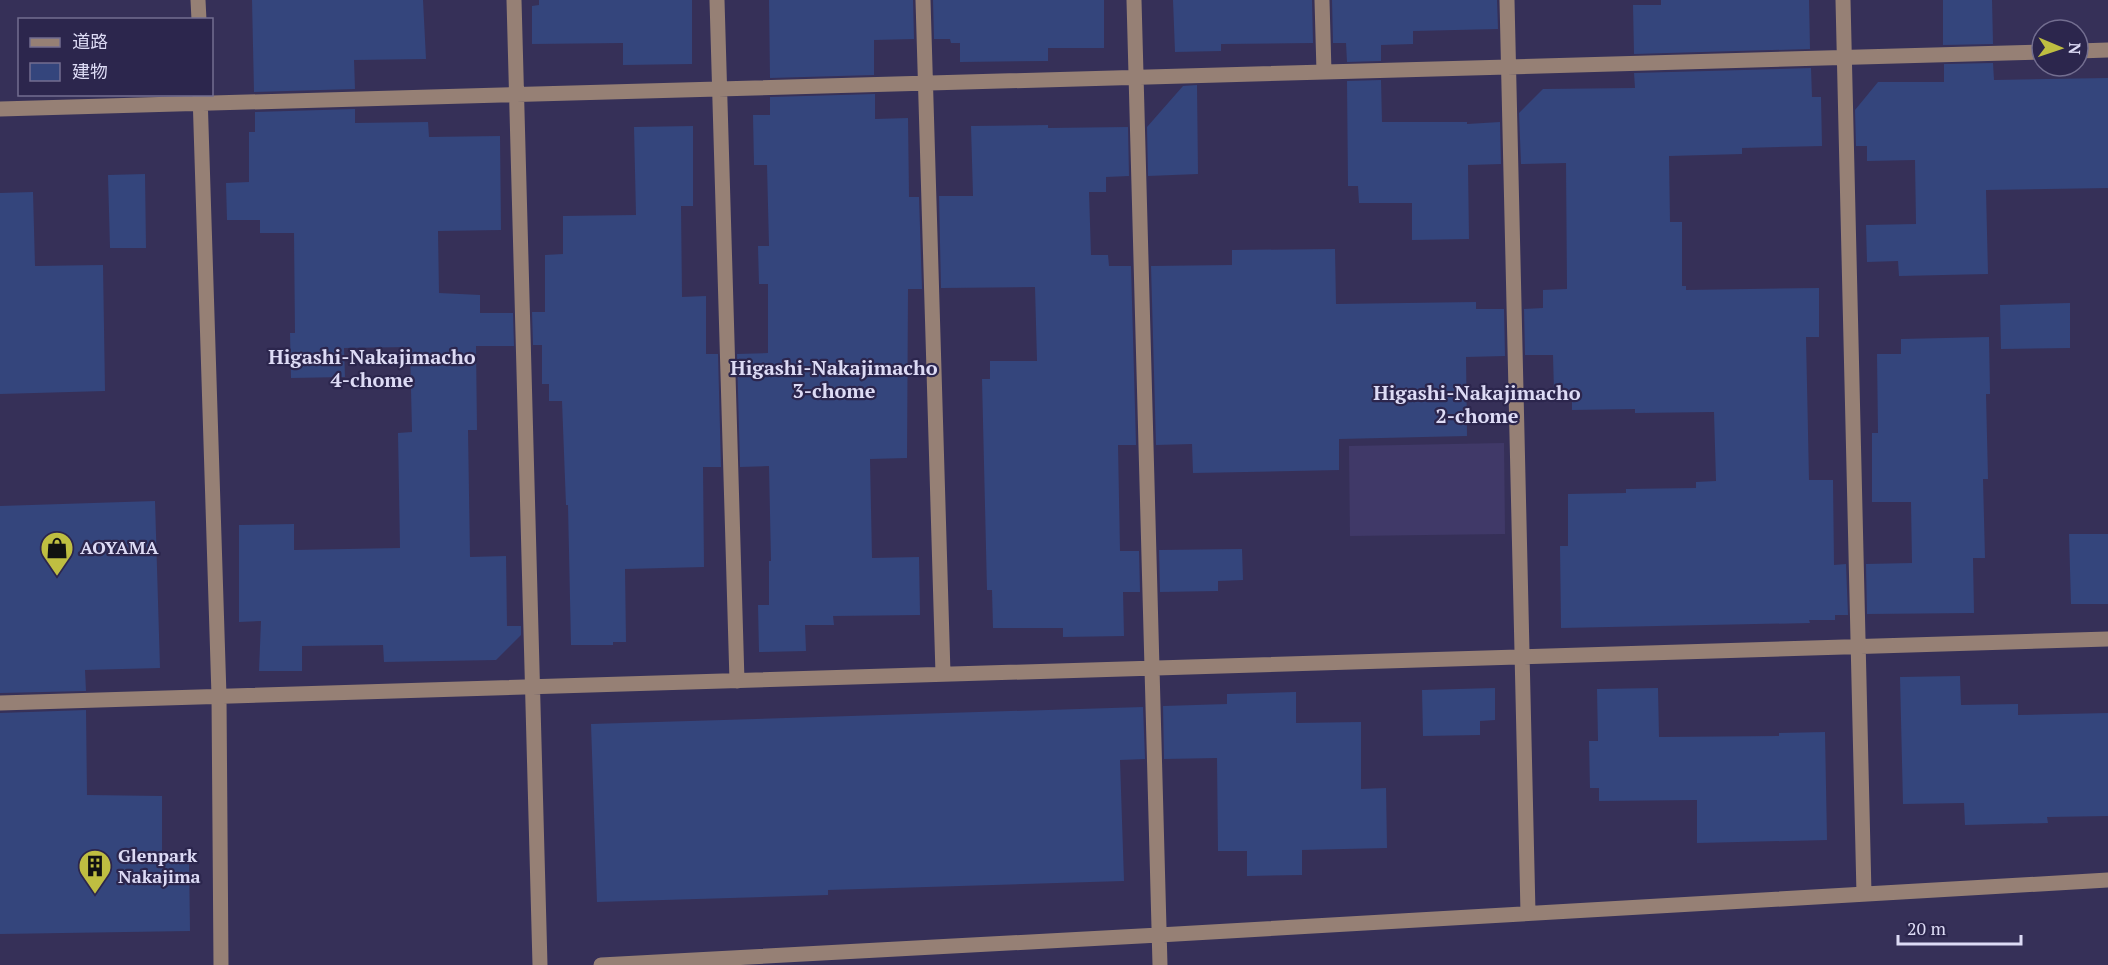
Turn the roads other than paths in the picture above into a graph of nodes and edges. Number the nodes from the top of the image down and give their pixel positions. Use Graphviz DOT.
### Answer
graph roads {
  1 [pos="198,0"];
  2 [pos="514,0"];
  3 [pos="717,0"];
  4 [pos="923,0"];
  5 [pos="1134,0"];
  6 [pos="1322,0"];
  7 [pos="1507,0"];
  8 [pos="1843,0"];
  9 [pos="199,18"];
  10 [pos="2108,50"];
  11 [pos="2090,51"];
  12 [pos="2030,52"];
  13 [pos="1844,58"];
  14 [pos="1509,67"];
  15 [pos="1324,72"];
  16 [pos="1136,77"];
  17 [pos="925,83"];
  18 [pos="720,89"];
  19 [pos="517,94"];
  20 [pos="200,99"];
  21 [pos="0,109"];
  22 [pos="2108,639"];
  23 [pos="1858,647"];
  24 [pos="1522,657"];
  25 [pos="1152,668"];
  26 [pos="943,674"];
  27 [pos="736,681"];
  28 [pos="532,686"];
  29 [pos="219,696"];
  30 [pos="0,703"];
  31 [pos="2108,880"];
  32 [pos="1864,894"];
  33 [pos="1528,913"];
  34 [pos="1159,935"];
  35 [pos="221,965"];
  36 [pos="540,965"];
  37 [pos="601,965"];
  38 [pos="1160,965"];
  1 -- 9 [label="street"];
  2 -- 19 [label="street"];
  3 -- 18 [label="street"];
  4 -- 17 [label="street"];
  5 -- 16 [label="street"];
  6 -- 15 [label="street"];
  7 -- 14 [label="street"];
  8 -- 13 [label="street"];
  10 -- 11 [label="street"];
  12 -- 13 [label="street"];
  13 -- 14 [label="street"];
  13 -- 23 [label="street"];
  14 -- 15 [label="street"];
  14 -- 24 [label="street"];
  15 -- 16 [label="street"];
  16 -- 17 [label="street"];
  16 -- 25 [label="street"];
  17 -- 18 [label="street"];
  17 -- 26 [label="street"];
  18 -- 19 [label="street"];
  18 -- 27 [label="street"];
  19 -- 20 [label="street"];
  19 -- 28 [label="street"];
  20 -- 21 [label="street"];
  20 -- 29 [label="street"];
  22 -- 23 [label="street"];
  23 -- 24 [label="street"];
  23 -- 32 [label="street"];
  24 -- 25 [label="street"];
  24 -- 33 [label="street"];
  25 -- 26 [label="street"];
  25 -- 34 [label="street"];
  26 -- 27 [label="street"];
  27 -- 28 [label="street"];
  28 -- 29 [label="street"];
  28 -- 36 [label="street"];
  29 -- 30 [label="street"];
  29 -- 35 [label="street"];
  31 -- 32 [label="street"];
  32 -- 33 [label="street"];
  33 -- 34 [label="street"];
  34 -- 37 [label="street"];
  34 -- 38 [label="street"];
}
